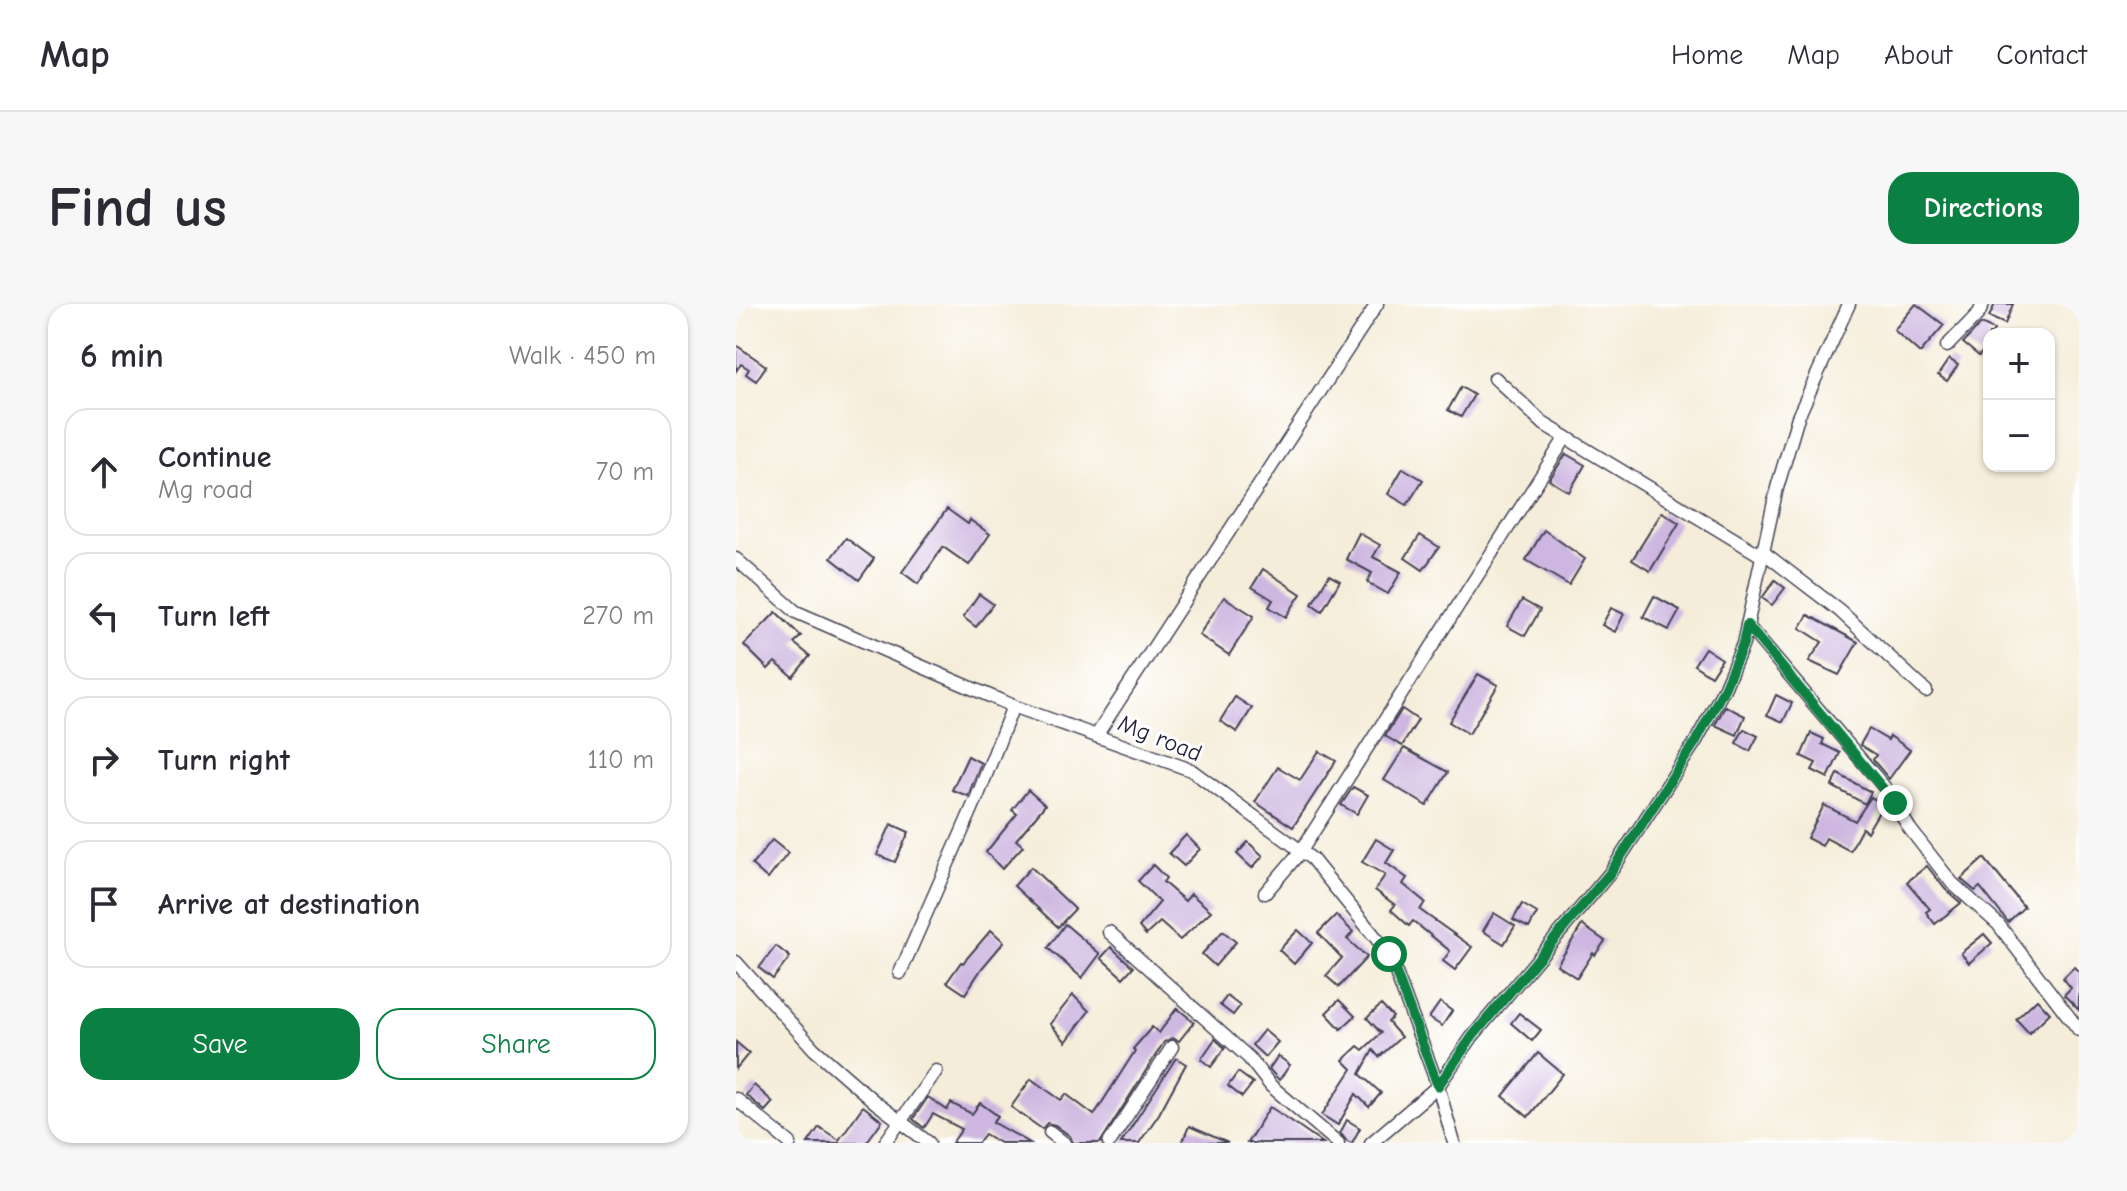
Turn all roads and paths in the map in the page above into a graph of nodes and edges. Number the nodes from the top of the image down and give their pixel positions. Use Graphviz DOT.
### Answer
graph roads {
  1 [pos="1377,304"];
  2 [pos="1849,304"];
  3 [pos="1983,304"];
  4 [pos="1947,346"];
  5 [pos="1495,378"];
  6 [pos="1566,437"];
  7 [pos="1762,554"];
  8 [pos="736,559"];
  9 [pos="1747,625"];
  10 [pos="1926,691"];
  11 [pos="1013,706"];
  12 [pos="1096,736"];
  13 [pos="1301,851"];
  14 [pos="1265,893"];
  15 [pos="1109,932"];
  16 [pos="736,962"];
  17 [pos="900,973"];
  18 [pos="2079,1030"];
  19 [pos="1172,1047"];
  20 [pos="936,1071"];
  21 [pos="1438,1086"];
  22 [pos="736,1099"];
  23 [pos="900,1122"];
  24 [pos="1050,1132"];
  25 [pos="790,1143"];
  26 [pos="885,1143"];
  27 [pos="929,1143"];
  28 [pos="1064,1143"];
  29 [pos="1109,1143"];
  30 [pos="1338,1143"];
  31 [pos="1371,1143"];
  32 [pos="1454,1143"];
  1 -- 12 [label="street"];
  2 -- 7 [label="street"];
  3 -- 4 [label="street"];
  5 -- 6 [label="street"];
  6 -- 7 [label="street"];
  6 -- 13 [label="street"];
  7 -- 9 [label="street"];
  7 -- 10 [label="street"];
  8 -- 11 [label="street, Mg road"];
  9 -- 18 [label="street"];
  9 -- 21 [label="street"];
  11 -- 12 [label="street, Mg road"];
  11 -- 17 [label="street"];
  12 -- 13 [label="street, Mg road"];
  13 -- 14 [label="street"];
  13 -- 21 [label="street, Mg road"];
  15 -- 30 [label="street"];
  16 -- 23 [label="street"];
  19 -- 29 [label="street"];
  20 -- 23 [label="street"];
  21 -- 31 [label="street"];
  21 -- 32 [label="street, Mg road"];
  22 -- 25 [label="street"];
  23 -- 26 [label="street"];
  23 -- 27 [label="street"];
  24 -- 28 [label="street"];
}
